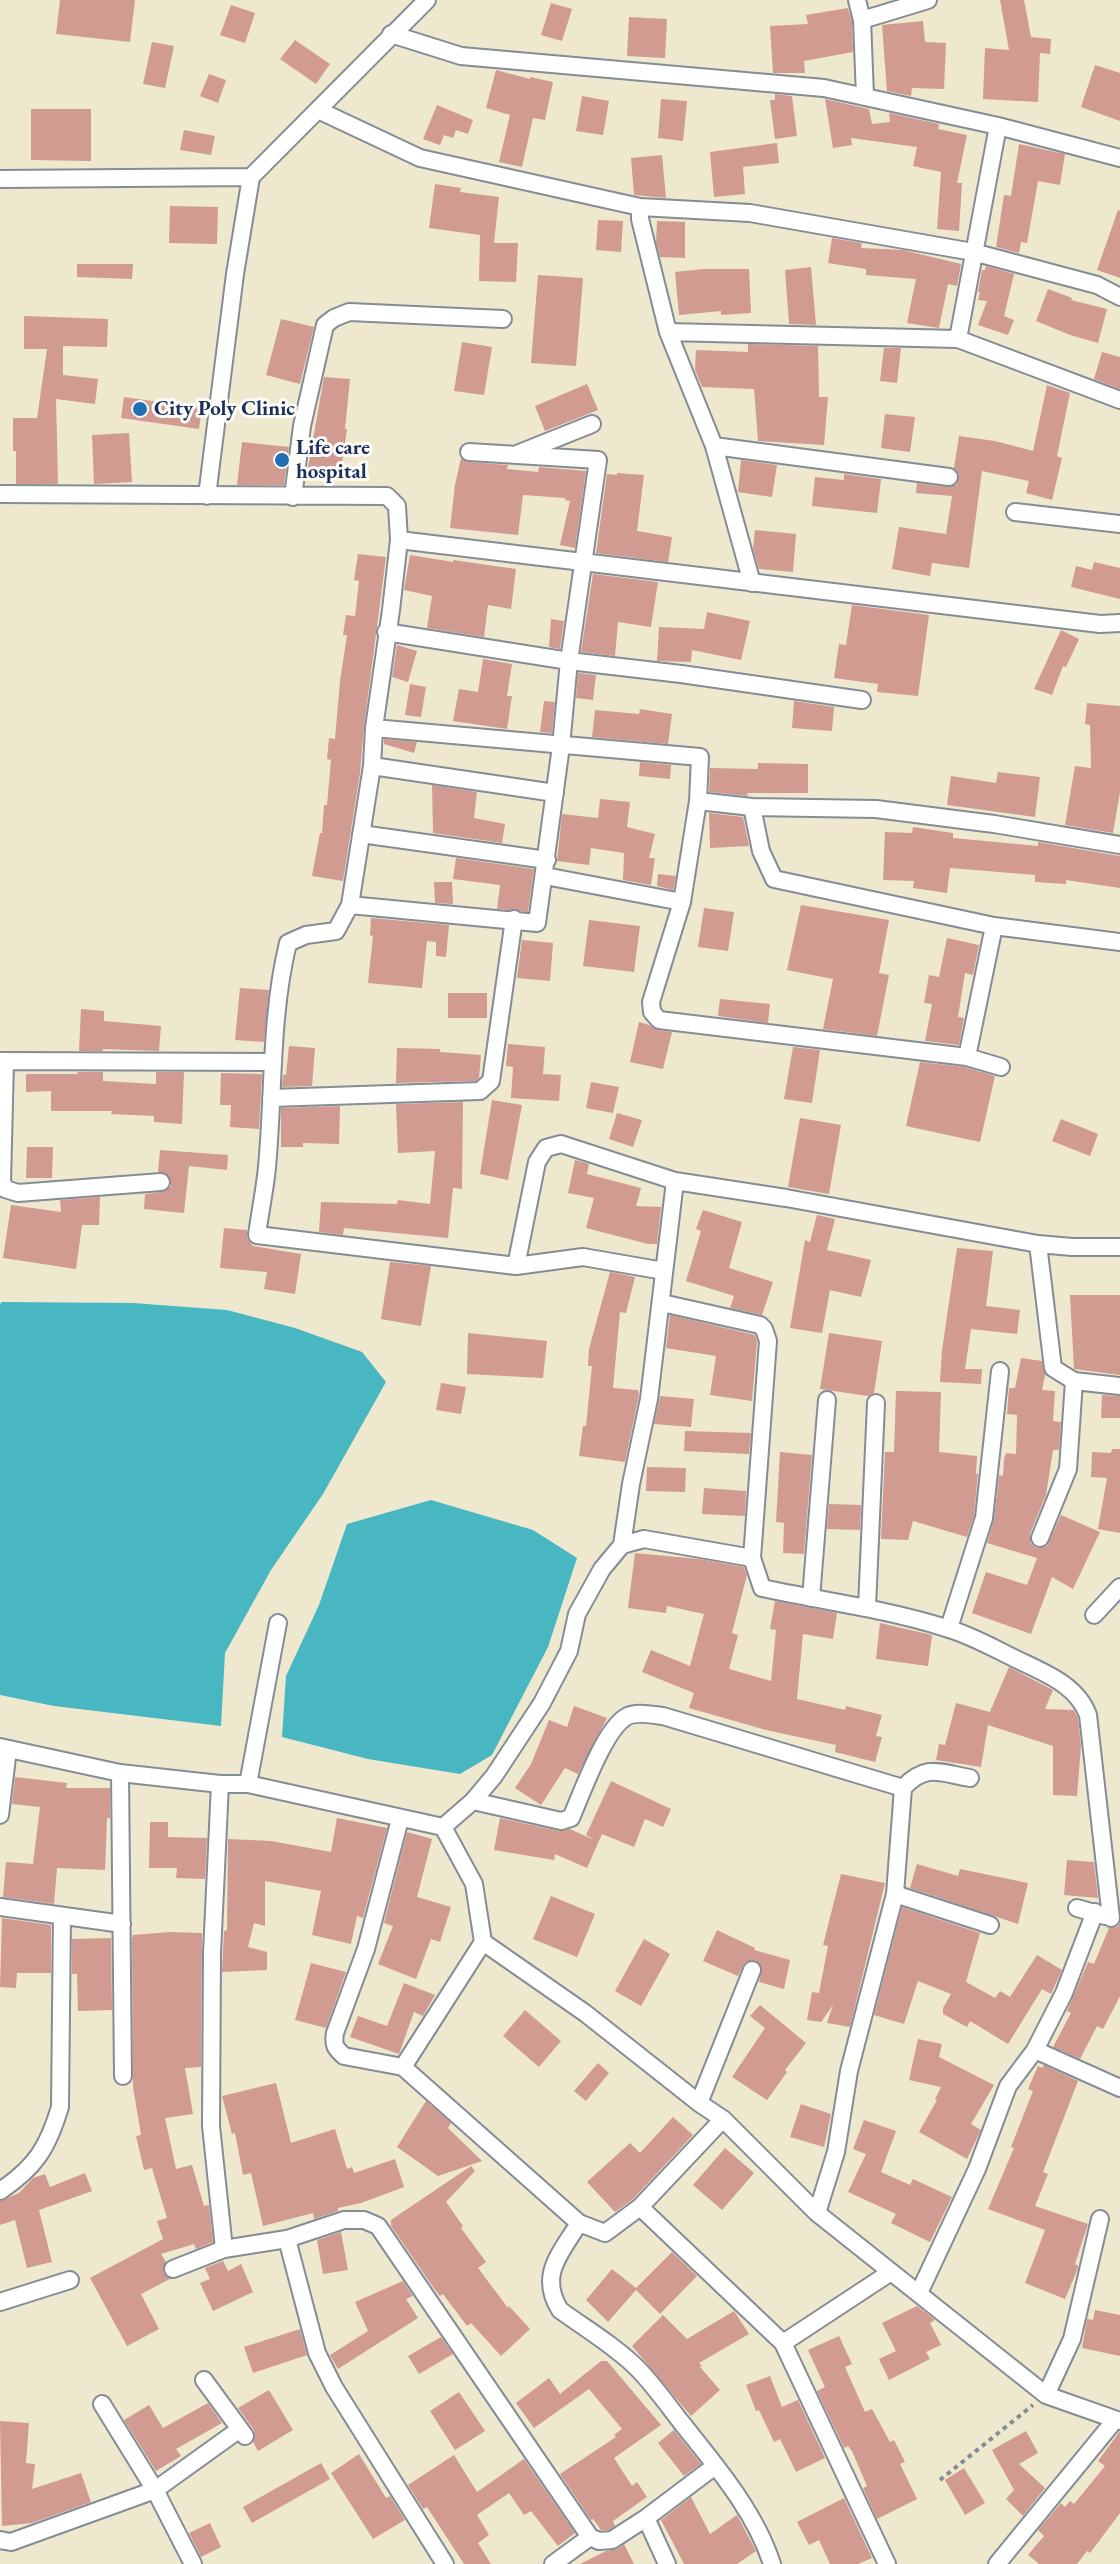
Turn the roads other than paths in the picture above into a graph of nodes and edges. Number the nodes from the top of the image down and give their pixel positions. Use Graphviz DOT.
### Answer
graph roads {
  1 [pos="427,0"];
  2 [pos="857,0"];
  3 [pos="928,0"];
  4 [pos="862,20"];
  5 [pos="391,34"];
  6 [pos="865,96"];
  7 [pos="318,110"];
  8 [pos="998,126"];
  9 [pos="1120,158"];
  10 [pos="251,177"];
  11 [pos="0,179"];
  12 [pos="640,207"];
  13 [pos="973,252"];
  14 [pos="1120,297"];
  15 [pos="503,319"];
  16 [pos="668,333"];
  17 [pos="958,339"];
  18 [pos="1120,400"];
  19 [pos="592,424"];
  20 [pos="714,446"];
  21 [pos="469,452"];
  22 [pos="511,456"];
  23 [pos="949,477"];
  24 [pos="0,494"];
  25 [pos="207,496"];
  26 [pos="293,496"];
  27 [pos="1015,512"];
  28 [pos="1120,524"];
  29 [pos="399,540"];
  30 [pos="582,564"];
  31 [pos="752,583"];
  32 [pos="1120,623"];
  33 [pos="386,632"];
  34 [pos="569,662"];
  35 [pos="862,700"];
  36 [pos="374,728"];
  37 [pos="561,746"];
  38 [pos="372,766"];
  39 [pos="555,793"];
  40 [pos="698,801"];
  41 [pos="752,807"];
  42 [pos="361,834"];
  43 [pos="1120,845"];
  44 [pos="546,868"];
  45 [pos="682,902"];
  46 [pos="350,905"];
  47 [pos="514,919"];
  48 [pos="994,926"];
  49 [pos="1120,942"];
  50 [pos="967,1058"];
  51 [pos="2,1061"];
  52 [pos="272,1062"];
  53 [pos="1001,1067"];
  54 [pos="272,1098"];
  55 [pos="675,1181"];
  56 [pos="161,1182"];
  57 [pos="1038,1244"];
  58 [pos="1120,1246"];
  59 [pos="516,1266"];
  60 [pos="664,1271"];
  61 [pos="662,1303"];
  62 [pos="1000,1371"];
  63 [pos="1074,1382"];
  64 [pos="1120,1386"];
  65 [pos="827,1400"];
  66 [pos="876,1402"];
  67 [pos="1040,1538"];
  68 [pos="622,1545"];
  69 [pos="752,1558"];
  70 [pos="1120,1587"];
  71 [pos="811,1598"];
  72 [pos="867,1607"];
  73 [pos="1094,1615"];
  74 [pos="278,1623"];
  75 [pos="949,1628"];
  76 [pos="4,1748"];
  77 [pos="120,1773"];
  78 [pos="970,1778"];
  79 [pos="220,1784"];
  80 [pos="248,1784"];
  81 [pos="903,1788"];
  82 [pos="473,1801"];
  83 [pos="0,1815"];
  84 [pos="400,1819"];
  85 [pos="443,1827"];
  86 [pos="895,1894"];
  87 [pos="0,1907"];
  88 [pos="1077,1908"];
  89 [pos="1095,1912"];
  90 [pos="62,1916"];
  91 [pos="1116,1919"];
  92 [pos="122,1924"];
  93 [pos="990,1924"];
  94 [pos="483,1942"];
  95 [pos="752,1970"];
  96 [pos="1035,2050"];
  97 [pos="403,2067"];
  98 [pos="123,2076"];
  99 [pos="1120,2088"];
  100 [pos="699,2103"];
  101 [pos="723,2119"];
  102 [pos="0,2191"];
  103 [pos="640,2207"];
  104 [pos="817,2214"];
  105 [pos="1100,2219"];
  106 [pos="579,2223"];
  107 [pos="287,2239"];
  108 [pos="224,2249"];
  109 [pos="173,2269"];
  110 [pos="891,2272"];
  111 [pos="69,2280"];
  112 [pos="919,2293"];
  113 [pos="0,2302"];
  114 [pos="783,2343"];
  115 [pos="204,2380"];
  116 [pos="1046,2395"];
  117 [pos="102,2404"];
  118 [pos="1118,2420"];
  119 [pos="715,2466"];
  120 [pos="154,2490"];
  121 [pos="646,2518"];
  122 [pos="590,2537"];
  123 [pos="0,2540"];
  124 [pos="193,2564"];
  125 [pos="445,2564"];
  126 [pos="553,2564"];
  127 [pos="667,2564"];
  128 [pos="772,2564"];
  129 [pos="887,2564"];
  130 [pos="997,2564"];
  1 -- 5 [label="street"];
  2 -- 4 [label="street"];
  3 -- 4 [label="street"];
  4 -- 6 [label="street"];
  5 -- 6 [label="street"];
  5 -- 7 [label="street"];
  6 -- 8 [label="street"];
  7 -- 10 [label="street"];
  7 -- 12 [label="street"];
  8 -- 9 [label="street"];
  8 -- 13 [label="street"];
  10 -- 11 [label="street"];
  10 -- 25 [label="street"];
  12 -- 13 [label="street"];
  12 -- 16 [label="street"];
  13 -- 14 [label="street"];
  13 -- 17 [label="street"];
  15 -- 26 [label="street"];
  16 -- 17 [label="street"];
  16 -- 20 [label="street"];
  17 -- 18 [label="street"];
  19 -- 22 [label="street"];
  20 -- 23 [label="street"];
  20 -- 31 [label="street"];
  21 -- 22 [label="street"];
  22 -- 30 [label="street"];
  24 -- 25 [label="street"];
  25 -- 26 [label="street"];
  26 -- 29 [label="street"];
  27 -- 28 [label="street"];
  29 -- 30 [label="street"];
  29 -- 33 [label="street"];
  30 -- 31 [label="street"];
  30 -- 34 [label="street"];
  31 -- 32 [label="street"];
  33 -- 34 [label="street"];
  33 -- 36 [label="street"];
  34 -- 35 [label="street"];
  34 -- 37 [label="street"];
  36 -- 37 [label="street"];
  36 -- 38 [label="street"];
  37 -- 39 [label="street"];
  37 -- 40 [label="street"];
  38 -- 39 [label="street"];
  38 -- 42 [label="street"];
  39 -- 44 [label="street"];
  40 -- 41 [label="street"];
  40 -- 45 [label="street"];
  41 -- 43 [label="street"];
  41 -- 48 [label="street"];
  42 -- 44 [label="street"];
  42 -- 46 [label="street"];
  44 -- 45 [label="street"];
  44 -- 47 [label="street"];
  45 -- 50 [label="street"];
  46 -- 47 [label="street"];
  46 -- 52 [label="street"];
  47 -- 54 [label="street"];
  48 -- 49 [label="street"];
  48 -- 50 [label="street"];
  50 -- 53 [label="street"];
  51 -- 52 [label="street"];
  51 -- 56 [label="street"];
  52 -- 54 [label="street"];
  54 -- 59 [label="street"];
  55 -- 57 [label="street"];
  55 -- 59 [label="street"];
  55 -- 60 [label="street"];
  57 -- 58 [label="street"];
  57 -- 63 [label="street"];
  59 -- 60 [label="street"];
  60 -- 61 [label="street"];
  61 -- 68 [label="street"];
  61 -- 69 [label="street"];
  62 -- 75 [label="street"];
  63 -- 64 [label="street"];
  63 -- 67 [label="street"];
  65 -- 71 [label="street"];
  66 -- 72 [label="street"];
  68 -- 69 [label="street"];
  68 -- 82 [label="street"];
  69 -- 71 [label="street"];
  70 -- 73 [label="street"];
  71 -- 72 [label="street"];
  72 -- 75 [label="street"];
  74 -- 80 [label="street"];
  75 -- 91 [label="street"];
  76 -- 77 [label="street"];
  76 -- 83 [label="street"];
  77 -- 79 [label="street"];
  77 -- 92 [label="street"];
  78 -- 81 [label="street"];
  79 -- 80 [label="street"];
  79 -- 108 [label="street"];
  80 -- 84 [label="street"];
  81 -- 82 [label="street"];
  81 -- 86 [label="street"];
  82 -- 85 [label="street"];
  84 -- 85 [label="street"];
  84 -- 97 [label="street"];
  85 -- 94 [label="street"];
  86 -- 93 [label="street"];
  86 -- 104 [label="street"];
  87 -- 90 [label="street"];
  88 -- 89 [label="street"];
  89 -- 91 [label="street"];
  89 -- 96 [label="street"];
  90 -- 92 [label="street"];
  90 -- 102 [label="street"];
  92 -- 98 [label="street"];
  94 -- 97 [label="street"];
  94 -- 100 [label="street"];
  95 -- 100 [label="street"];
  96 -- 99 [label="street"];
  96 -- 112 [label="street"];
  97 -- 106 [label="street"];
  100 -- 101 [label="street"];
  101 -- 103 [label="street"];
  101 -- 104 [label="street"];
  103 -- 106 [label="street"];
  103 -- 114 [label="street"];
  104 -- 110 [label="street"];
  105 -- 116 [label="street"];
  106 -- 119 [label="street"];
  107 -- 108 [label="street"];
  107 -- 122 [label="street"];
  107 -- 125 [label="street"];
  108 -- 109 [label="street"];
  110 -- 112 [label="street"];
  110 -- 114 [label="street"];
  111 -- 113 [label="street"];
  112 -- 116 [label="street"];
  114 -- 129 [label="street"];
  115 -- 120 [label="street"];
  116 -- 118 [label="street"];
  117 -- 120 [label="street"];
  118 -- 130 [label="street"];
  119 -- 121 [label="street"];
  119 -- 128 [label="street"];
  120 -- 123 [label="street"];
  120 -- 124 [label="street"];
  121 -- 122 [label="street"];
  121 -- 127 [label="street"];
  122 -- 126 [label="street"];
}
